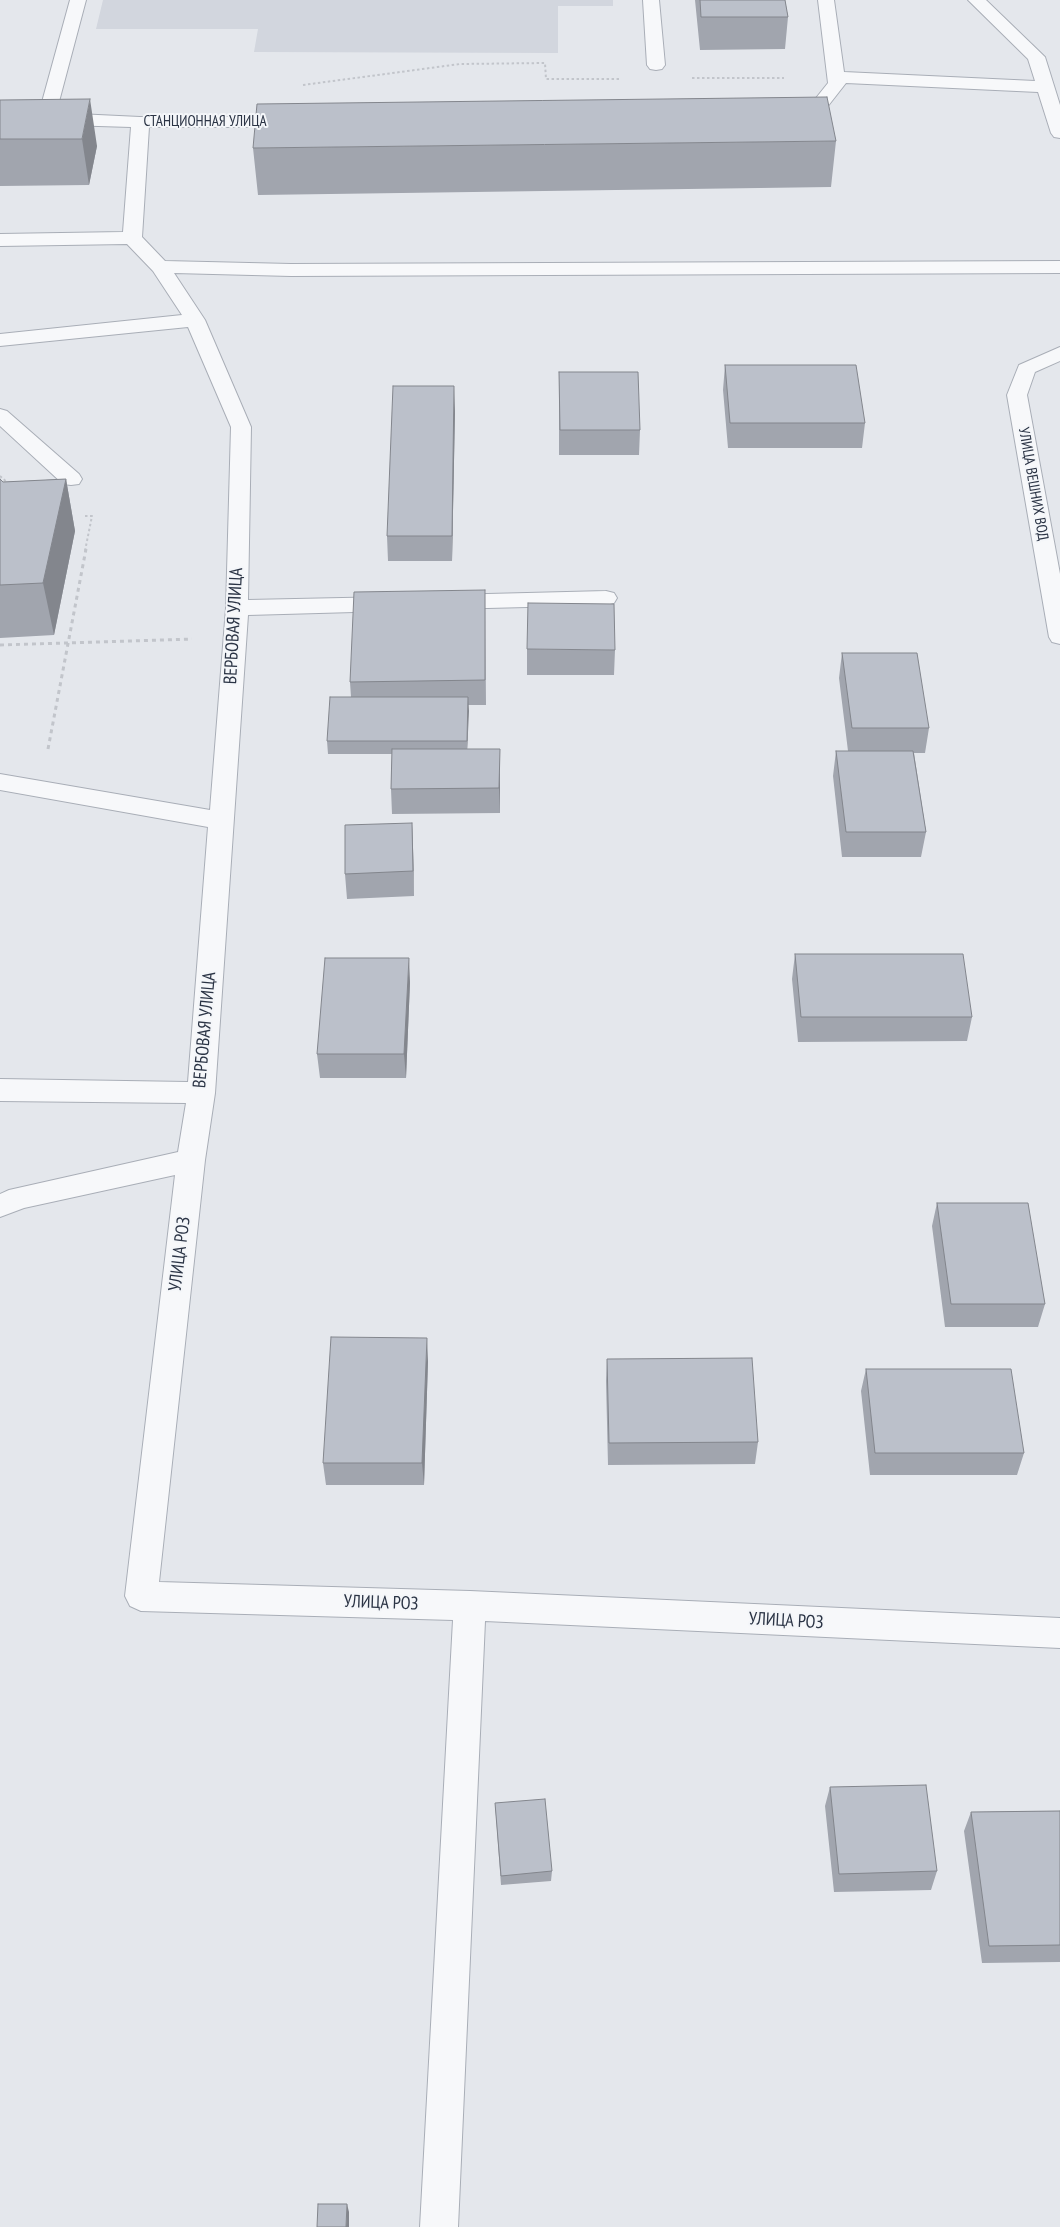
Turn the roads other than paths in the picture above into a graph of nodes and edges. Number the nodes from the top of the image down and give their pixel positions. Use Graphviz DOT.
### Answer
graph roads {
  1 [pos="78,0"];
  2 [pos="651,0"];
  3 [pos="826,0"];
  4 [pos="976,0"];
  5 [pos="656,65"];
  6 [pos="837,77"];
  7 [pos="1045,87"];
  8 [pos="0,118"];
  9 [pos="46,118"];
  10 [pos="773,118"];
  11 [pos="140,122"];
  12 [pos="313,122"];
  13 [pos="1060,133"];
  14 [pos="132,238"];
  15 [pos="0,240"];
  16 [pos="160,267"];
  17 [pos="1060,267"];
  18 [pos="195,320"];
  19 [pos="0,340"];
  20 [pos="1060,353"];
  21 [pos="0,416"];
  22 [pos="71,478"];
  23 [pos="606,598"];
  24 [pos="237,608"];
  25 [pos="1060,637"];
  26 [pos="0,782"];
  27 [pos="222,821"];
  28 [pos="0,1090"];
  29 [pos="201,1092"];
  30 [pos="190,1160"];
  31 [pos="0,1206"];
  32 [pos="470,1606"];
  33 [pos="1060,1634"];
  34 [pos="440,2227"];
  1 -- 9 [label="street"];
  2 -- 5 [label="street"];
  3 -- 6 [label="street"];
  4 -- 7 [label="street"];
  6 -- 7 [label="street"];
  6 -- 10 [label="street"];
  7 -- 13 [label="street"];
  8 -- 9 [label="street, СТАНЦИОННАЯ УЛИЦА"];
  9 -- 11 [label="street, СТАНЦИОННАЯ УЛИЦА"];
  11 -- 12 [label="street, СТАНЦИОННАЯ УЛИЦА"];
  11 -- 14 [label="street"];
  14 -- 15 [label="street"];
  14 -- 16 [label="street, ВЕРБОВАЯ УЛИЦА"];
  16 -- 17 [label="street"];
  16 -- 18 [label="street, ВЕРБОВАЯ УЛИЦА"];
  18 -- 19 [label="street"];
  18 -- 24 [label="street, ВЕРБОВАЯ УЛИЦА"];
  20 -- 25 [label="street, УЛИЦА ВЕШНИХ ВОД"];
  21 -- 22 [label="street"];
  23 -- 24 [label="street"];
  24 -- 27 [label="street, ВЕРБОВАЯ УЛИЦА"];
  26 -- 27 [label="street"];
  27 -- 29 [label="street, ВЕРБОВАЯ УЛИЦА"];
  28 -- 29 [label="street"];
  29 -- 30 [label="street, ВЕРБОВАЯ УЛИЦА"];
  30 -- 31 [label="street"];
  30 -- 32 [label="street, УЛИЦА РОЗ"];
  32 -- 33 [label="street, УЛИЦА РОЗ"];
  32 -- 34 [label="street"];
}
